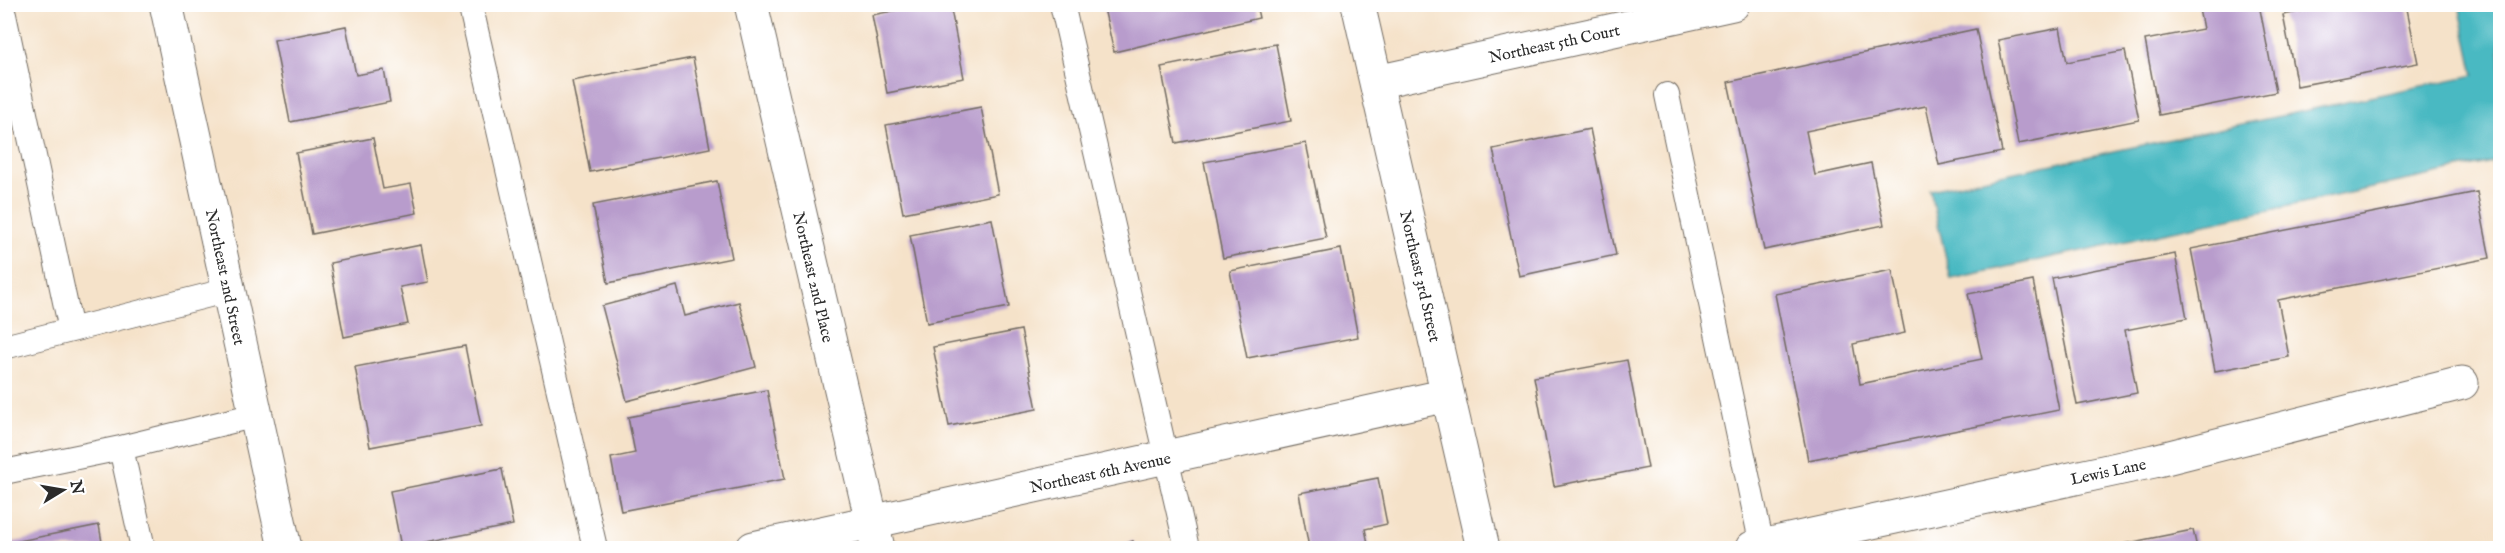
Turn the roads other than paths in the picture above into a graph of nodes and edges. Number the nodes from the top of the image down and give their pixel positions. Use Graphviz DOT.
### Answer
graph roads {
  1 [pos="166,4"];
  2 [pos="470,4"];
  3 [pos="751,4"];
  4 [pos="1062,4"];
  5 [pos="1358,4"];
  6 [pos="1733,4"];
  7 [pos="4,15"];
  8 [pos="1376,82"];
  9 [pos="1667,95"];
  10 [pos="229,290"];
  11 [pos="71,330"];
  12 [pos="4,347"];
  13 [pos="2462,383"];
  14 [pos="1448,395"];
  15 [pos="256,415"];
  16 [pos="121,448"];
  17 [pos="1166,457"];
  18 [pos="4,472"];
  19 [pos="875,535"];
  20 [pos="1757,548"];
  21 [pos="143,549"];
  22 [pos="285,549"];
  23 [pos="595,549"];
  24 [pos="753,549"];
  25 [pos="1187,549"];
  26 [pos="1483,549"];
  1 -- 10 [label="street, Northeast 2nd Street"];
  2 -- 23 [label="lane"];
  3 -- 19 [label="street, Northeast 2nd Place"];
  4 -- 17 [label="lane"];
  5 -- 8 [label="street, Northeast 3rd Street"];
  6 -- 8 [label="street, Northeast 5th Court"];
  7 -- 11 [label="lane"];
  8 -- 14 [label="street, Northeast 3rd Street"];
  9 -- 20 [label="lane"];
  10 -- 11 [label="lane"];
  10 -- 15 [label="street, Northeast 2nd Street"];
  11 -- 12 [label="lane"];
  13 -- 20 [label="street, Lewis Lane"];
  14 -- 17 [label="street, Northeast 6th Avenue"];
  14 -- 26 [label="street, Northeast 3rd Street"];
  15 -- 16 [label="lane"];
  15 -- 22 [label="street, Northeast 2nd Street"];
  16 -- 18 [label="lane"];
  16 -- 21 [label="lane"];
  17 -- 19 [label="street, Northeast 6th Avenue"];
  17 -- 25 [label="lane"];
  19 -- 24 [label="street, Northeast 6th Avenue"];
}
